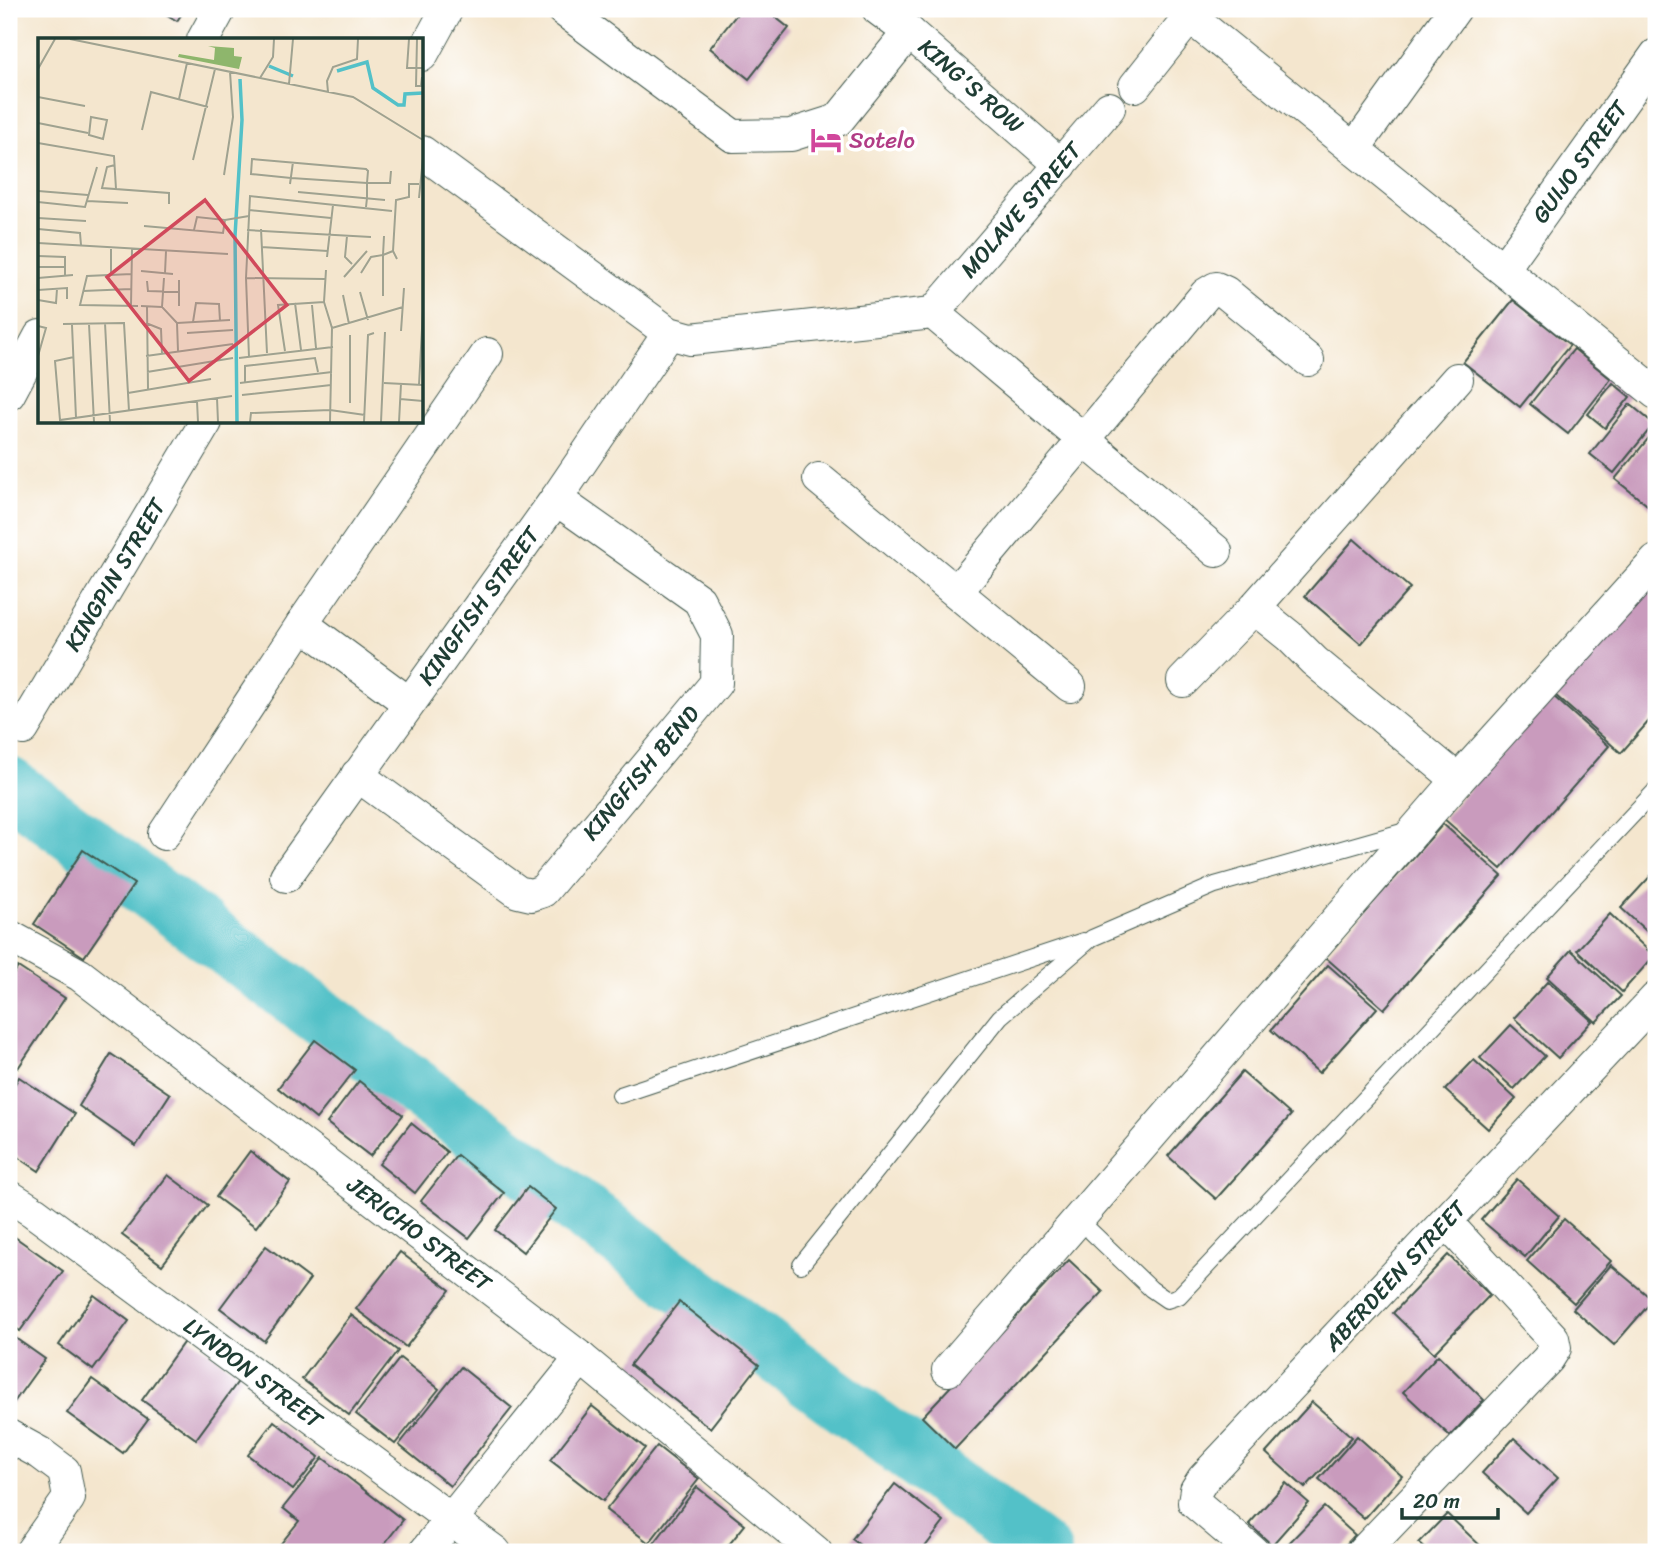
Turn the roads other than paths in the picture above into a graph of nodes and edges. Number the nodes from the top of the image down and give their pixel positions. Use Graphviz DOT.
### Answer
graph roads {
  1 [pos="220,9"];
  2 [pos="447,9"];
  3 [pos="562,9"];
  4 [pos="878,9"];
  5 [pos="1455,9"];
  6 [pos="1193,13"];
  7 [pos="909,32"];
  8 [pos="204,38"];
  9 [pos="424,51"];
  10 [pos="1656,55"];
  11 [pos="1135,86"];
  12 [pos="1109,108"];
  13 [pos="1354,149"];
  14 [pos="424,153"];
  15 [pos="1061,165"];
  16 [pos="1503,269"];
  17 [pos="933,313"];
  18 [pos="669,333"];
  19 [pos="38,340"];
  20 [pos="487,354"];
  21 [pos="1308,359"];
  22 [pos="1457,379"];
  23 [pos="1656,393"];
  24 [pos="9,394"];
  25 [pos="205,424"];
  26 [pos="1085,439"];
  27 [pos="820,480"];
  28 [pos="556,499"];
  29 [pos="1216,551"];
  30 [pos="1656,561"];
  31 [pos="957,591"];
  32 [pos="1254,608"];
  33 [pos="302,624"];
  34 [pos="1183,681"];
  35 [pos="1070,686"];
  36 [pos="409,703"];
  37 [pos="23,729"];
  38 [pos="357,775"];
  39 [pos="1458,780"];
  40 [pos="1656,790"];
  41 [pos="1417,828"];
  42 [pos="164,834"];
  43 [pos="286,876"];
  44 [pos="9,936"];
  45 [pos="1092,938"];
  46 [pos="1656,998"];
  47 [pos="620,1096"];
  48 [pos="9,1196"];
  49 [pos="1078,1219"];
  50 [pos="1446,1222"];
  51 [pos="801,1265"];
  52 [pos="582,1358"];
  53 [pos="948,1370"];
  54 [pos="9,1436"];
  55 [pos="451,1520"];
  56 [pos="31,1552"];
  57 [pos="425,1552"];
  58 [pos="495,1552"];
  59 [pos="816,1552"];
  60 [pos="1253,1552"];
  61 [pos="1363,1552"];
  1 -- 8 [label="street"];
  2 -- 9 [label="street"];
  3 -- 7 [label="street"];
  4 -- 7 [label="street, KING'S ROW"];
  5 -- 13 [label="street"];
  6 -- 11 [label="street"];
  6 -- 13 [label="street"];
  7 -- 15 [label="street, KING'S ROW"];
  10 -- 16 [label="street, GUIJO STREET"];
  12 -- 15 [label="street, MOLAVE STREET"];
  13 -- 16 [label="street"];
  14 -- 18 [label="street"];
  15 -- 17 [label="street, MOLAVE STREET"];
  16 -- 23 [label="street"];
  17 -- 18 [label="street"];
  17 -- 26 [label="street"];
  18 -- 28 [label="street, KINGFISH STREET"];
  19 -- 24 [label="street"];
  20 -- 33 [label="street"];
  21 -- 26 [label="street"];
  22 -- 32 [label="street"];
  25 -- 37 [label="street, KINGPIN STREET"];
  26 -- 29 [label="street"];
  26 -- 31 [label="street"];
  27 -- 31 [label="street"];
  28 -- 36 [label="street, KINGFISH STREET"];
  28 -- 38 [label="street, KINGFISH BEND"];
  30 -- 39 [label="street"];
  31 -- 35 [label="street"];
  32 -- 34 [label="street"];
  32 -- 39 [label="street"];
  33 -- 36 [label="street"];
  33 -- 42 [label="street"];
  36 -- 38 [label="street, KINGFISH STREET"];
  38 -- 43 [label="street, KINGFISH STREET"];
  39 -- 41 [label="street"];
  40 -- 49 [label="lane"];
  41 -- 45 [label="lane"];
  41 -- 49 [label="street"];
  44 -- 52 [label="street, JERICHO STREET"];
  45 -- 47 [label="lane"];
  45 -- 51 [label="lane"];
  46 -- 50 [label="street, ABERDEEN STREET"];
  48 -- 55 [label="street, LYNDON STREET"];
  49 -- 53 [label="street"];
  50 -- 60 [label="street, ABERDEEN STREET"];
  50 -- 61 [label="street"];
  52 -- 55 [label="street"];
  52 -- 59 [label="street, JERICHO STREET"];
  54 -- 56 [label="street"];
  55 -- 57 [label="street"];
  55 -- 58 [label="street, LYNDON STREET"];
}
